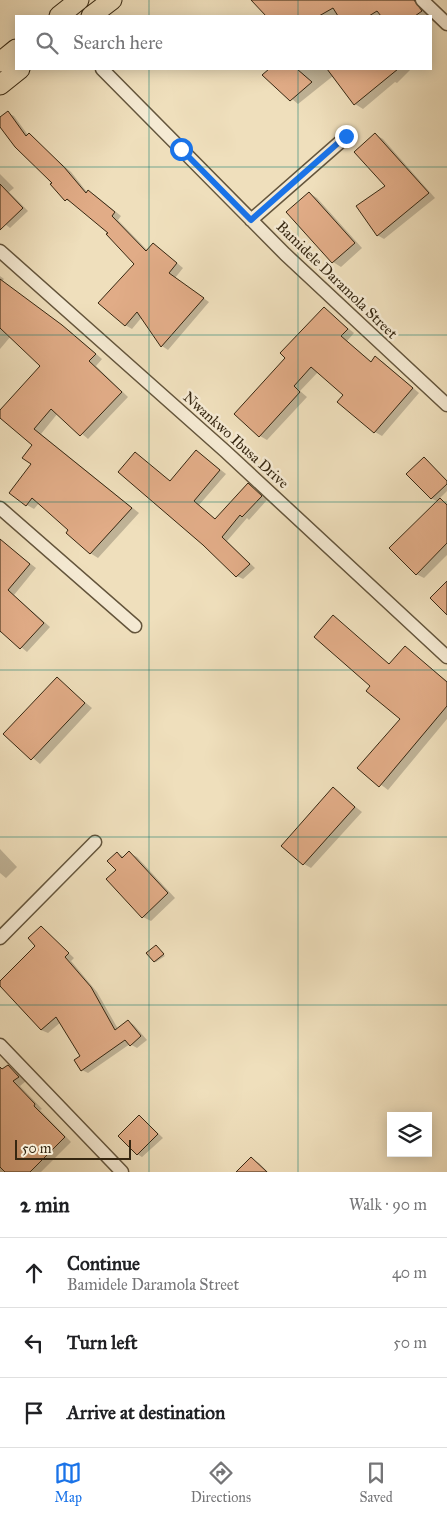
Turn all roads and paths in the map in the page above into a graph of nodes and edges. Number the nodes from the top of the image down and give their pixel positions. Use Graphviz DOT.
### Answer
graph roads {
  1 [pos="79,0"];
  2 [pos="112,0"];
  3 [pos="422,0"];
  4 [pos="60,15"];
  5 [pos="92,15"];
  6 [pos="447,24"];
  7 [pos="15,50"];
  8 [pos="0,62"];
  9 [pos="19,70"];
  10 [pos="103,70"];
  11 [pos="0,85"];
  12 [pos="346,136"];
  13 [pos="251,220"];
  14 [pos="0,251"];
  15 [pos="447,405"];
  16 [pos="0,508"];
  17 [pos="135,626"];
  18 [pos="447,657"];
  19 [pos="95,842"];
  20 [pos="0,938"];
  21 [pos="0,1045"];
  22 [pos="122,1172"];
  1 -- 4 [label="main road"];
  2 -- 5 [label="main road"];
  3 -- 6 [label="street"];
  7 -- 8 [label="main road"];
  9 -- 11 [label="main road"];
  10 -- 13 [label="street, Bamidele Daramola Street"];
  12 -- 13 [label="street"];
  13 -- 15 [label="street, Bamidele Daramola Street"];
  14 -- 18 [label="street, Nwankwo Ibusa Drive"];
  16 -- 17 [label="street"];
  19 -- 20 [label="street"];
  21 -- 22 [label="street"];
}
